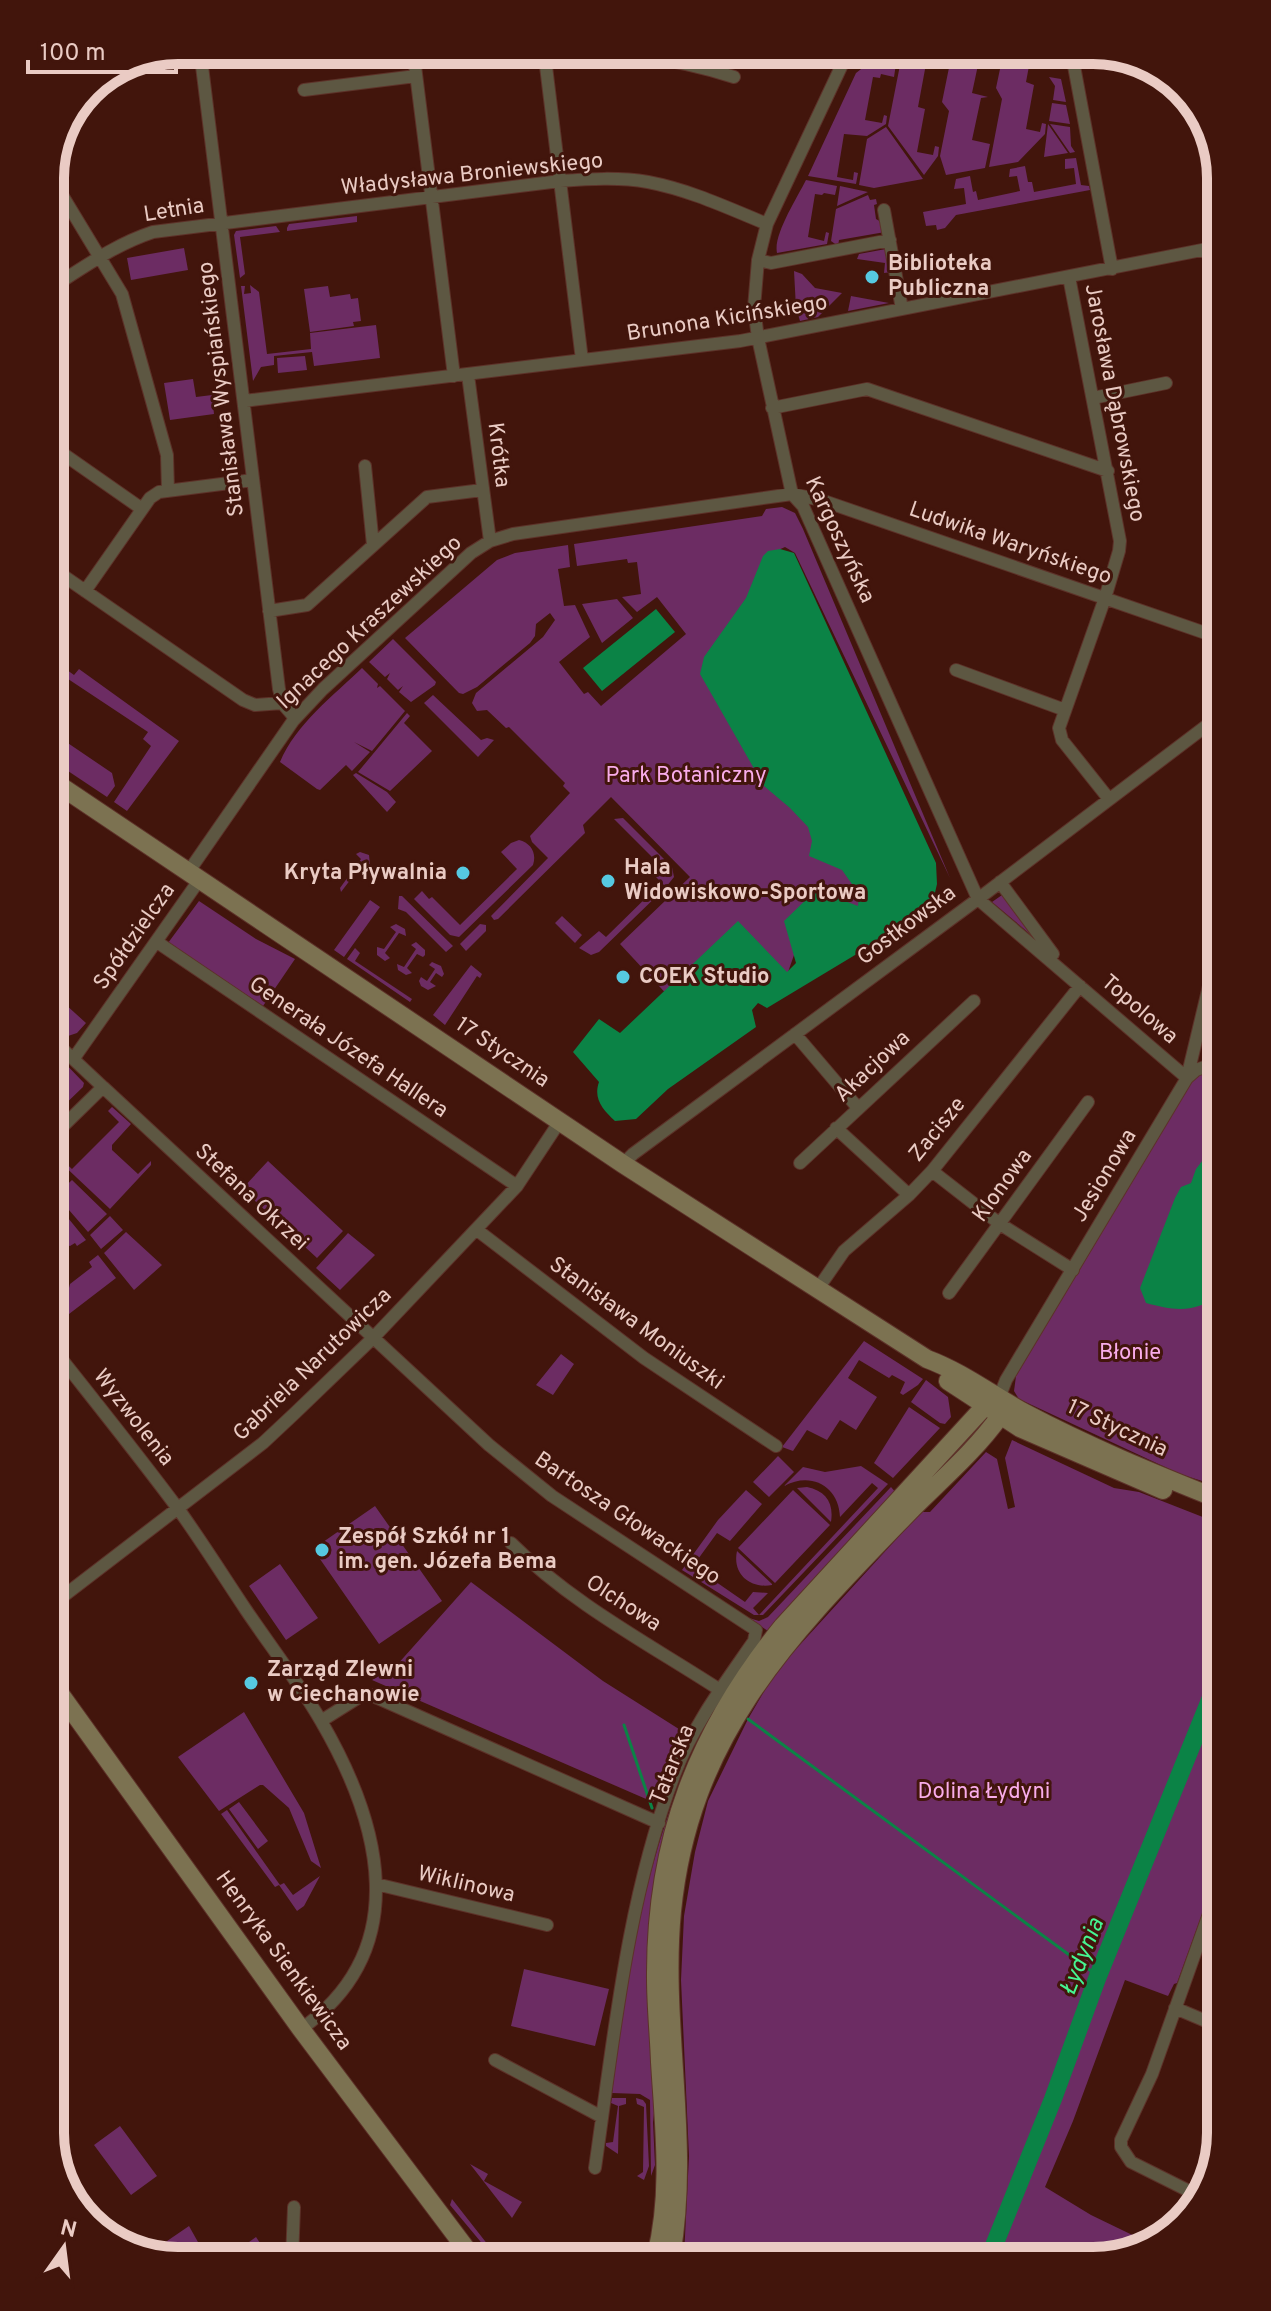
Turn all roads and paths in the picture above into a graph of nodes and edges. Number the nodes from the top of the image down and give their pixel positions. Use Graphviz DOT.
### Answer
graph roads {
  1 [pos="202,64"];
  2 [pos="415,64"];
  3 [pos="545,64"];
  4 [pos="688,64"];
  5 [pos="843,64"];
  6 [pos="1074,64"];
  7 [pos="416,76"];
  8 [pos="734,77"];
  9 [pos="304,90"];
  10 [pos="560,181"];
  11 [pos="64,197"];
  12 [pos="432,198"];
  13 [pos="884,210"];
  14 [pos="222,223"];
  15 [pos="767,224"];
  16 [pos="890,240"];
  17 [pos="1207,248"];
  18 [pos="101,256"];
  19 [pos="758,260"];
  20 [pos="1112,269"];
  21 [pos="1069,277"];
  22 [pos="64,280"];
  23 [pos="902,309"];
  24 [pos="758,338"];
  25 [pos="582,360"];
  26 [pos="468,375"];
  27 [pos="454,376"];
  28 [pos="1166,383"];
  29 [pos="1093,398"];
  30 [pos="244,401"];
  31 [pos="772,408"];
  32 [pos="64,454"];
  33 [pos="365,466"];
  34 [pos="1108,471"];
  35 [pos="253,480"];
  36 [pos="168,490"];
  37 [pos="482,490"];
  38 [pos="792,494"];
  39 [pos="142,509"];
  40 [pos="490,541"];
  41 [pos="373,545"];
  42 [pos="64,576"];
  43 [pos="85,591"];
  44 [pos="1105,598"];
  45 [pos="269,611"];
  46 [pos="1207,634"];
  47 [pos="956,670"];
  48 [pos="283,703"];
  49 [pos="1065,710"];
  50 [pos="295,718"];
  51 [pos="1207,725"];
  52 [pos="64,788"];
  53 [pos="1109,799"];
  54 [pos="194,875"];
  55 [pos="1000,882"];
  56 [pos="978,899"];
  57 [pos="157,942"];
  58 [pos="1066,973"];
  59 [pos="1080,986"];
  60 [pos="1207,994"];
  61 [pos="974,1001"];
  62 [pos="795,1034"];
  63 [pos="64,1050"];
  64 [pos="74,1058"];
  65 [pos="1207,1066"];
  66 [pos="1187,1078"];
  67 [pos="103,1087"];
  68 [pos="1088,1102"];
  69 [pos="858,1108"];
  70 [pos="560,1121"];
  71 [pos="64,1125"];
  72 [pos="836,1128"];
  73 [pos="800,1163"];
  74 [pos="623,1164"];
  75 [pos="932,1171"];
  76 [pos="517,1186"];
  77 [pos="909,1195"];
  78 [pos="1000,1224"];
  79 [pos="477,1230"];
  80 [pos="1073,1270"];
  81 [pos="817,1290"];
  82 [pos="949,1293"];
  83 [pos="373,1338"];
  84 [pos="64,1362"];
  85 [pos="995,1407"];
  86 [pos="776,1446"];
  87 [pos="1207,1494"];
  88 [pos="1207,1507"];
  89 [pos="178,1510"];
  90 [pos="511,1543"];
  91 [pos="64,1596"];
  92 [pos="756,1630"];
  93 [pos="720,1690"];
  94 [pos="64,1699"];
  95 [pos="321,1721"];
  96 [pos="659,1823"];
  97 [pos="376,1884"];
  98 [pos="1207,1919"];
  99 [pos="547,1925"];
  100 [pos="1175,2008"];
  101 [pos="1207,2022"];
  102 [pos="301,2029"];
  103 [pos="495,2060"];
  104 [pos="602,2117"];
  105 [pos="595,2168"];
  106 [pos="1190,2192"];
  107 [pos="294,2207"];
  108 [pos="292,2247"];
  109 [pos="465,2247"];
  110 [pos="657,2247"];
  111 [pos="672,2247"];
  1 -- 14 [label="street, Stanisława Wyspiańskiego"];
  2 -- 7 [label="street"];
  3 -- 10 [label="street"];
  4 -- 8 [label="street"];
  5 -- 15 [label="street, Kargoszyńska"];
  6 -- 20 [label="street"];
  7 -- 9 [label="street"];
  7 -- 12 [label="street"];
  10 -- 12 [label="street, Władysława Broniewskiego"];
  10 -- 15 [label="street, Władysława Broniewskiego"];
  10 -- 25 [label="street"];
  11 -- 18 [label="street"];
  12 -- 14 [label="street, Władysława Broniewskiego"];
  12 -- 27 [label="street"];
  13 -- 16 [label="street"];
  14 -- 18 [label="street, Letnia"];
  14 -- 30 [label="street, Stanisława Wyspiańskiego"];
  15 -- 19 [label="street, Kargoszyńska"];
  16 -- 19 [label="street"];
  16 -- 23 [label="street"];
  17 -- 20 [label="street, Brunona Kicińskiego"];
  18 -- 22 [label="street, Letnia"];
  18 -- 36 [label="street"];
  19 -- 24 [label="street, Kargoszyńska"];
  20 -- 21 [label="street, Brunona Kicińskiego"];
  21 -- 23 [label="street, Brunona Kicińskiego"];
  21 -- 29 [label="street, Jarosława Dąbrowskiego"];
  23 -- 24 [label="street, Brunona Kicińskiego"];
  24 -- 25 [label="street, Brunona Kicińskiego"];
  24 -- 31 [label="street, Kargoszyńska"];
  25 -- 26 [label="street, Brunona Kicińskiego"];
  26 -- 27 [label="street, Brunona Kicińskiego"];
  26 -- 37 [label="street, Krótka"];
  27 -- 30 [label="street, Brunona Kicińskiego"];
  28 -- 29 [label="street"];
  29 -- 34 [label="street, Jarosława Dąbrowskiego"];
  30 -- 35 [label="street, Stanisława Wyspiańskiego"];
  31 -- 34 [label="street"];
  31 -- 38 [label="street, Kargoszyńska"];
  32 -- 39 [label="street"];
  33 -- 41 [label="street"];
  34 -- 44 [label="street, Jarosława Dąbrowskiego"];
  35 -- 36 [label="street"];
  35 -- 45 [label="street, Stanisława Wyspiańskiego"];
  36 -- 39 [label="street"];
  37 -- 40 [label="street, Krótka"];
  37 -- 41 [label="street"];
  38 -- 40 [label="street, Ignacego Kraszewskiego"];
  38 -- 44 [label="street, Ludwika Waryńskiego"];
  38 -- 56 [label="street, Kargoszyńska"];
  39 -- 43 [label="street"];
  40 -- 50 [label="street, Ignacego Kraszewskiego"];
  41 -- 45 [label="street"];
  42 -- 43 [label="street"];
  43 -- 48 [label="street"];
  44 -- 46 [label="street, Ludwika Waryńskiego"];
  44 -- 49 [label="street, Jarosława Dąbrowskiego"];
  45 -- 48 [label="street, Stanisława Wyspiańskiego"];
  47 -- 49 [label="street"];
  48 -- 50 [label="street"];
  49 -- 53 [label="street, Jarosława Dąbrowskiego"];
  50 -- 54 [label="street, Ignacego Kraszewskiego"];
  51 -- 53 [label="street, Gostkowska"];
  52 -- 54 [label="main road, 17 Stycznia"];
  53 -- 55 [label="street, Gostkowska"];
  54 -- 57 [label="street, Spółdzielcza"];
  54 -- 70 [label="main road, 17 Stycznia"];
  55 -- 56 [label="street, Gostkowska"];
  55 -- 58 [label="street, Topolowa"];
  56 -- 58 [label="street, Topolowa"];
  56 -- 62 [label="street, Gostkowska"];
  57 -- 64 [label="street, Spółdzielcza"];
  57 -- 76 [label="street, Generała Józefa Hallera"];
  58 -- 59 [label="street, Topolowa"];
  59 -- 66 [label="street, Topolowa"];
  59 -- 75 [label="street, Zacisze"];
  60 -- 66 [label="street, Jesionowa"];
  61 -- 69 [label="street, Akacjowa"];
  62 -- 69 [label="street"];
  62 -- 74 [label="street, Gostkowska"];
  63 -- 64 [label="street"];
  64 -- 67 [label="street, Stefana Okrzei"];
  65 -- 66 [label="street"];
  66 -- 80 [label="street, Jesionowa"];
  67 -- 71 [label="street"];
  67 -- 83 [label="street, Stefana Okrzei"];
  68 -- 78 [label="street, Klonowa"];
  69 -- 72 [label="street, Akacjowa"];
  70 -- 74 [label="main road, 17 Stycznia"];
  70 -- 76 [label="street, Gabriela Narutowicza"];
  72 -- 73 [label="street, Akacjowa"];
  72 -- 77 [label="street"];
  74 -- 81 [label="main road, 17 Stycznia"];
  75 -- 77 [label="street, Zacisze"];
  75 -- 78 [label="street"];
  76 -- 79 [label="street, Gabriela Narutowicza"];
  77 -- 81 [label="street, Zacisze"];
  78 -- 80 [label="street"];
  78 -- 82 [label="street, Klonowa"];
  79 -- 83 [label="street, Gabriela Narutowicza"];
  79 -- 86 [label="street, Stanisława Moniuszki"];
  80 -- 85 [label="street, Jesionowa"];
  81 -- 85 [label="main road, 17 Stycznia"];
  83 -- 89 [label="street, Gabriela Narutowicza"];
  83 -- 92 [label="street, Bartosza Głowackiego"];
  84 -- 89 [label="street, Wyzwolenia"];
  85 -- 87 [label="main road, 17 Stycznia"];
  85 -- 88 [label="main road, 17 Stycznia"];
  85 -- 110 [label="main road, Tatarska"];
  85 -- 111 [label="main road, Tatarska"];
  89 -- 91 [label="street, Gabriela Narutowicza"];
  89 -- 95 [label="street, Wyzwolenia"];
  90 -- 93 [label="street, Olchowa"];
  92 -- 93 [label="street, Tatarska"];
  93 -- 96 [label="street, Tatarska"];
  94 -- 102 [label="main road, Henryka Sienkiewicza"];
  95 -- 96 [label="street"];
  95 -- 97 [label="street, Wyzwolenia"];
  96 -- 104 [label="street, Tatarska"];
  97 -- 99 [label="street, Wiklinowa"];
  97 -- 102 [label="street, Wyzwolenia"];
  98 -- 100 [label="street"];
  100 -- 101 [label="street"];
  100 -- 106 [label="street"];
  102 -- 109 [label="main road, Henryka Sienkiewicza"];
  103 -- 104 [label="street"];
  104 -- 105 [label="street, Tatarska"];
  107 -- 108 [label="street"];
}
